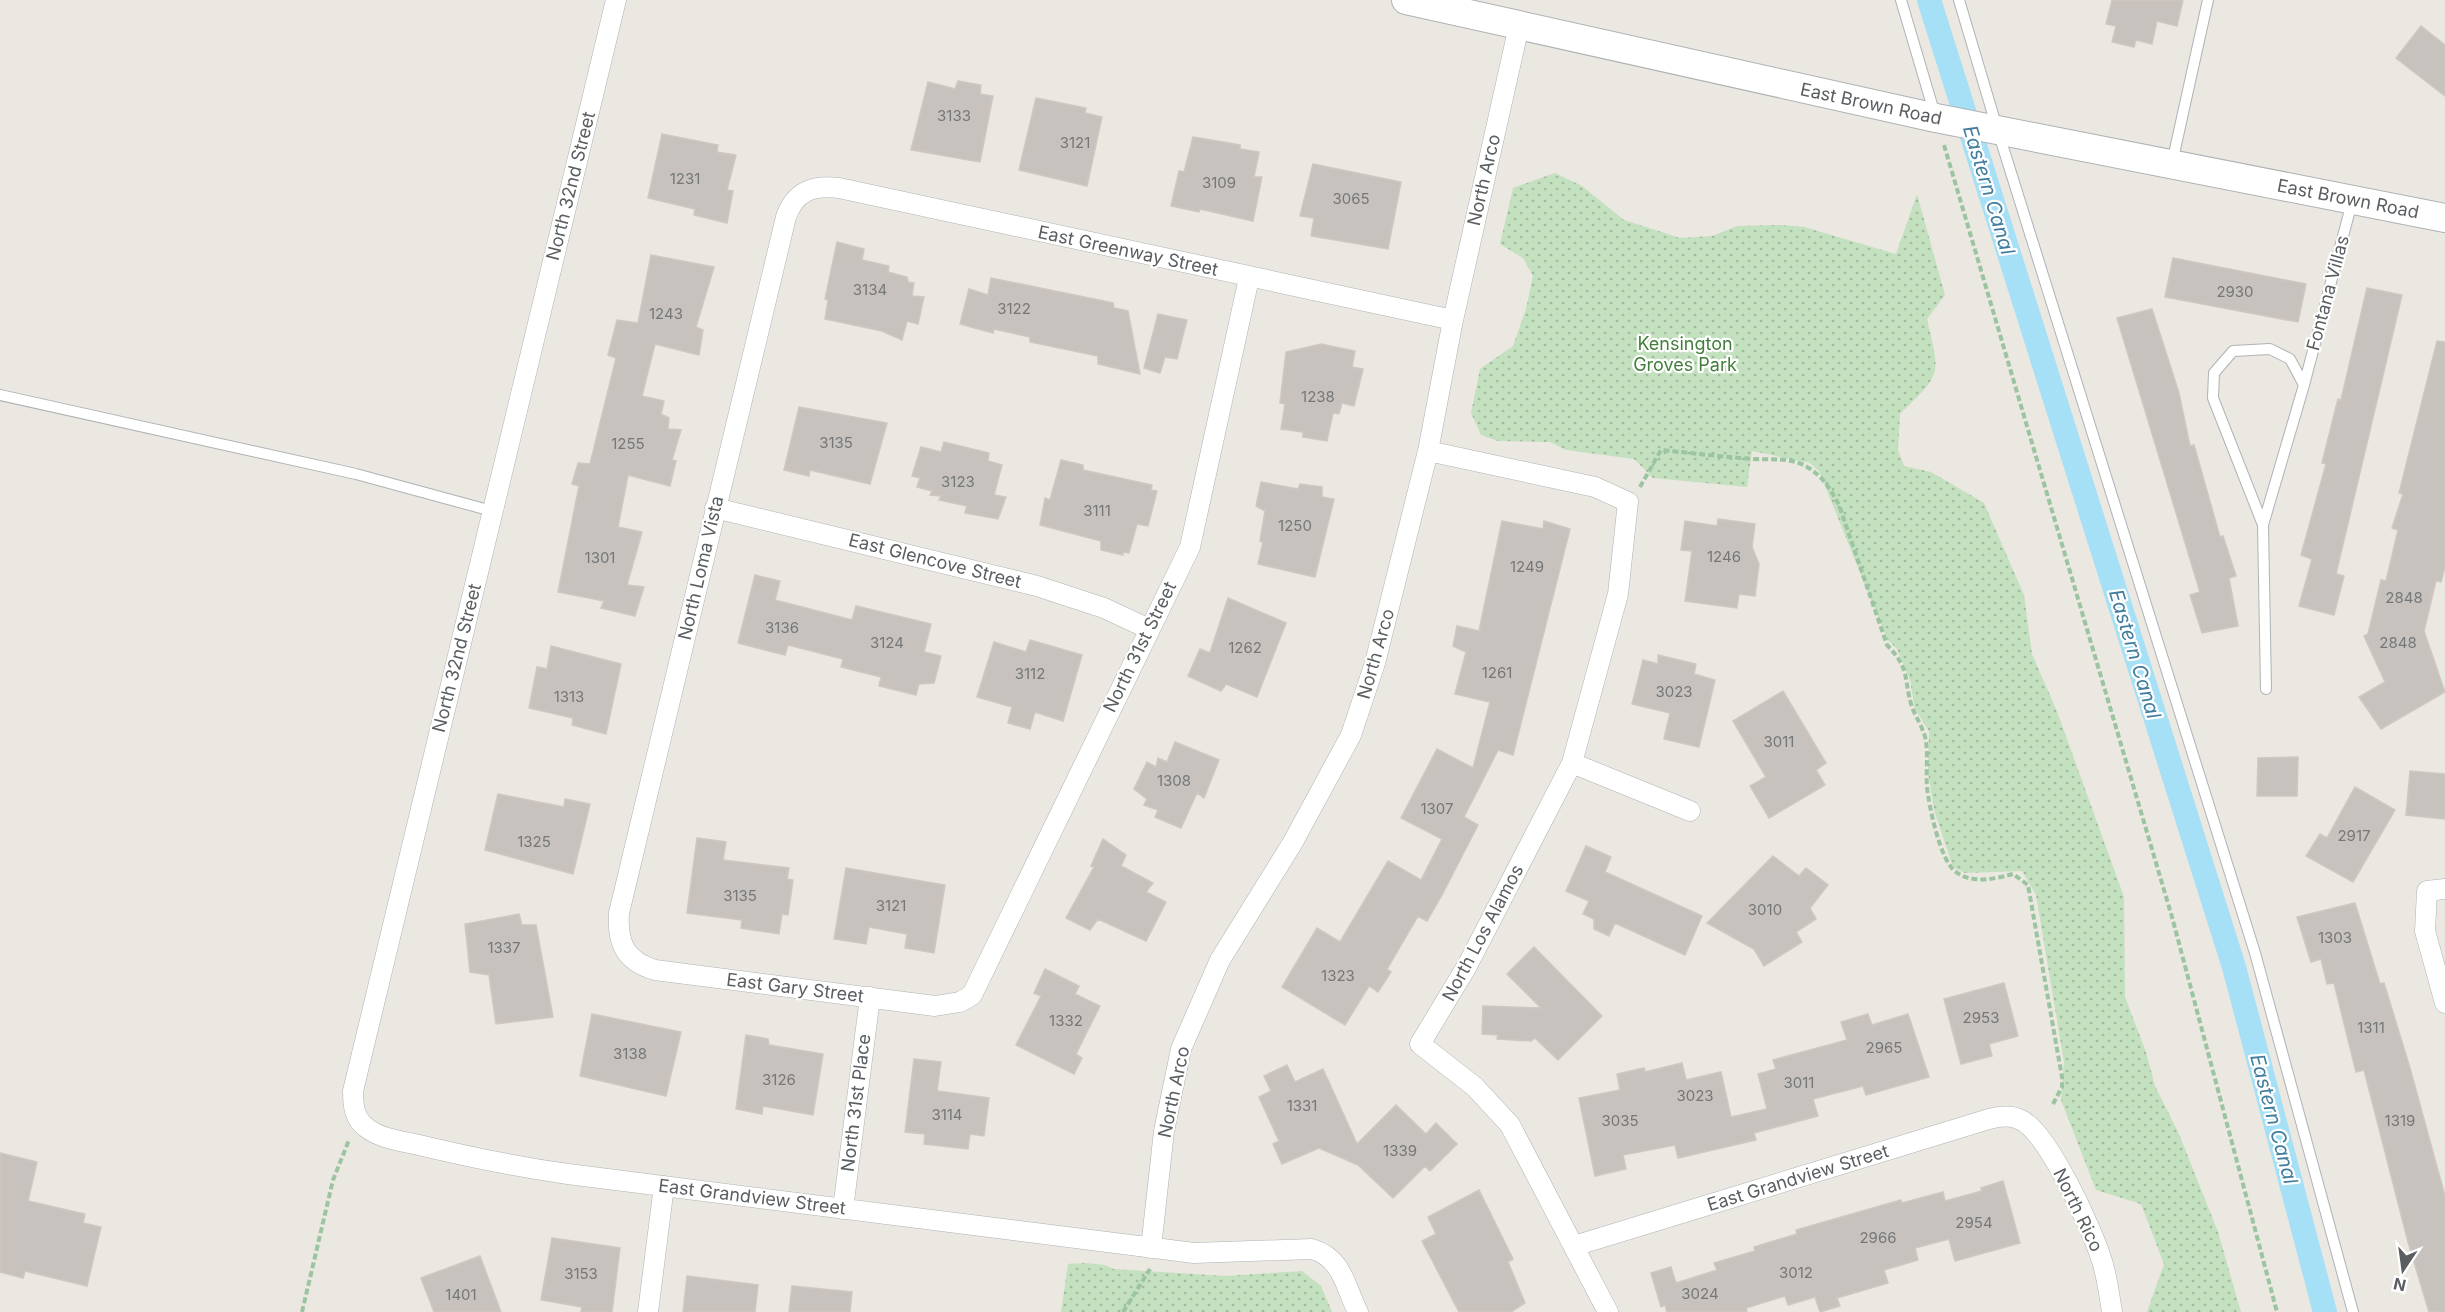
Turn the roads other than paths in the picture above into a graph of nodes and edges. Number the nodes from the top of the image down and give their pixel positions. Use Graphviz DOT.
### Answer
graph roads {
  1 [pos="616,0"];
  2 [pos="1406,0"];
  3 [pos="1900,0"];
  4 [pos="1959,0"];
  5 [pos="2208,0"];
  6 [pos="1519,26"];
  7 [pos="1936,118"];
  8 [pos="1997,128"];
  9 [pos="2172,163"];
  10 [pos="803,191"];
  11 [pos="2352,202"];
  12 [pos="2445,218"];
  13 [pos="1249,278"];
  14 [pos="1453,320"];
  15 [pos="2304,385"];
  16 [pos="0,395"];
  17 [pos="1428,451"];
  18 [pos="716,508"];
  19 [pos="492,511"];
  20 [pos="2263,525"];
  21 [pos="1149,629"];
  22 [pos="2266,689"];
  23 [pos="1572,763"];
  24 [pos="1690,812"];
  25 [pos="2436,890"];
  26 [pos="623,950"];
  27 [pos="972,995"];
  28 [pos="870,997"];
  29 [pos="2445,1003"];
  30 [pos="2021,1120"];
  31 [pos="359,1121"];
  32 [pos="664,1186"];
  33 [pos="843,1209"];
  34 [pos="1574,1246"];
  35 [pos="1151,1248"];
  36 [pos="648,1312"];
  37 [pos="1358,1312"];
  38 [pos="1608,1312"];
  39 [pos="2112,1312"];
  40 [pos="2353,1312"];
  1 -- 19 [label="street, North 32nd Street"];
  2 -- 6 [label="main road, East Brown Road"];
  3 -- 7 [label="lane"];
  4 -- 8 [label="lane"];
  5 -- 9 [label="lane"];
  6 -- 7 [label="main road, East Brown Road"];
  6 -- 14 [label="street, North Arco"];
  7 -- 8 [label="main road, East Brown Road"];
  8 -- 9 [label="main road, East Brown Road"];
  8 -- 40 [label="lane"];
  9 -- 11 [label="main road, East Brown Road"];
  10 -- 13 [label="street, East Greenway Street"];
  10 -- 18 [label="street, North Loma Vista"];
  11 -- 12 [label="main road, East Brown Road"];
  11 -- 15 [label="lane, Fontana Villas"];
  13 -- 14 [label="street, East Greenway Street"];
  13 -- 21 [label="street, North 31st Street"];
  14 -- 17 [label="street, North Arco"];
  15 -- 20 [label="lane, Fontana Villas"];
  15 -- 20 [label="lane, Fontana Villas"];
  16 -- 19 [label="lane"];
  17 -- 23 [label="street, North Los Alamos"];
  17 -- 35 [label="street, North Arco"];
  18 -- 21 [label="street, East Glencove Street"];
  18 -- 26 [label="street, North Loma Vista"];
  19 -- 31 [label="street, North 32nd Street"];
  20 -- 22 [label="lane, Fontana Villas"];
  21 -- 27 [label="street, North 31st Street"];
  23 -- 24 [label="street"];
  23 -- 34 [label="street, North Los Alamos"];
  25 -- 29 [label="street"];
  26 -- 28 [label="street, East Gary Street"];
  27 -- 28 [label="street, East Gary Street"];
  28 -- 33 [label="street, North 31st Place"];
  30 -- 34 [label="street, East Grandview Street"];
  30 -- 39 [label="street, North Rico"];
  31 -- 32 [label="street, East Grandview Street"];
  32 -- 33 [label="street, East Grandview Street"];
  32 -- 36 [label="street"];
  33 -- 35 [label="street, East Grandview Street"];
  34 -- 38 [label="street, North Los Alamos"];
  35 -- 37 [label="street, East Grandview Street"];
}
